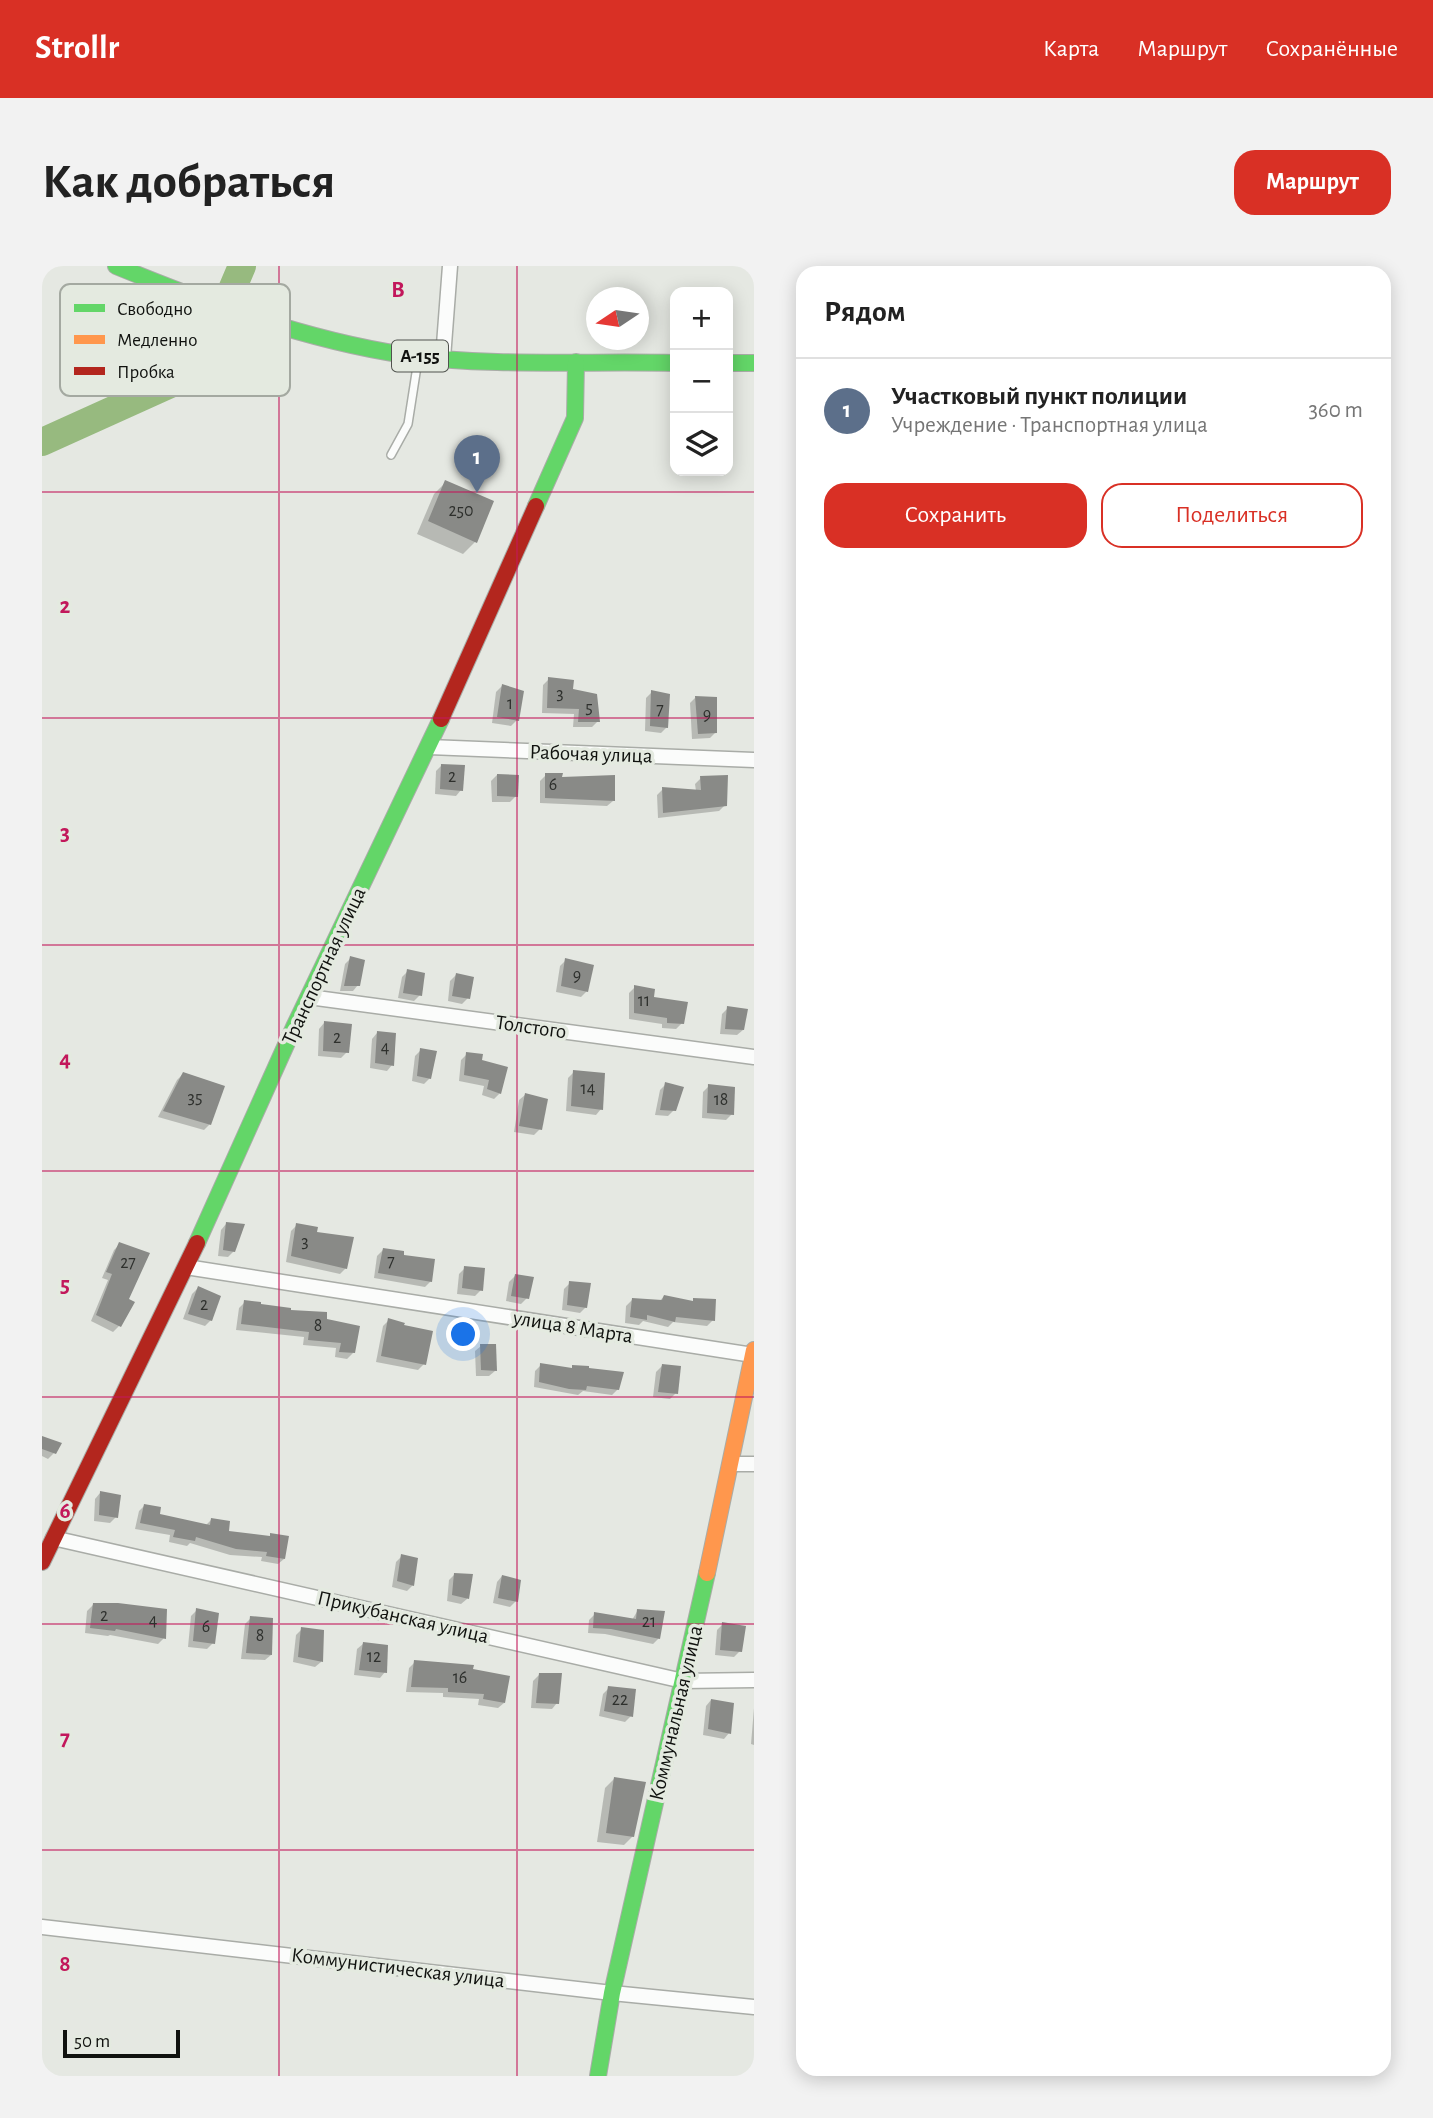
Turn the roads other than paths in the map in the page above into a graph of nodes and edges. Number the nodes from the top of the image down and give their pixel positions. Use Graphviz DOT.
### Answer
graph roads {
  1 [pos="116,266"];
  2 [pos="450,266"];
  3 [pos="161,284"];
  4 [pos="290,328"];
  5 [pos="419,356"];
  6 [pos="443,358"];
  7 [pos="576,362"];
  8 [pos="670,363"];
  9 [pos="733,363"];
  10 [pos="754,363"];
  11 [pos="391,455"];
  12 [pos="429,747"];
  13 [pos="754,760"];
  14 [pos="309,997"];
  15 [pos="754,1057"];
  16 [pos="186,1267"];
  17 [pos="753,1352"];
  18 [pos="731,1464"];
  19 [pos="754,1464"];
  20 [pos="53,1538"];
  21 [pos="42,1562"];
  22 [pos="754,1680"];
  23 [pos="683,1681"];
  24 [pos="42,1927"];
  25 [pos="612,1993"];
  26 [pos="754,2007"];
  27 [pos="598,2076"];
  1 -- 3 [label="street, А-155"];
  2 -- 6 [label="street"];
  4 -- 5 [label="street, А-155"];
  5 -- 6 [label="street, А-155"];
  5 -- 11 [label="lane"];
  6 -- 7 [label="street, А-155"];
  7 -- 8 [label="street, А-155"];
  7 -- 12 [label="street, Транспортная улица"];
  9 -- 10 [label="street"];
  12 -- 13 [label="street, Рабочая улица"];
  12 -- 14 [label="street, Транспортная улица"];
  14 -- 15 [label="street, Толстого"];
  14 -- 16 [label="street, Транспортная улица"];
  16 -- 17 [label="street, улица 8 Марта"];
  16 -- 20 [label="street, Транспортная улица"];
  17 -- 18 [label="street, Коммунальная улица"];
  18 -- 19 [label="street"];
  18 -- 23 [label="street, Коммунальная улица"];
  20 -- 21 [label="street, Транспортная улица"];
  20 -- 23 [label="street, Прикубанская улица"];
  22 -- 23 [label="street, Прикубанская улица"];
  23 -- 25 [label="street, Коммунальная улица"];
  24 -- 25 [label="street, Коммунистическая улица"];
  25 -- 26 [label="street, Коммунистическая улица"];
  25 -- 27 [label="street, Коммунальная улица"];
}
